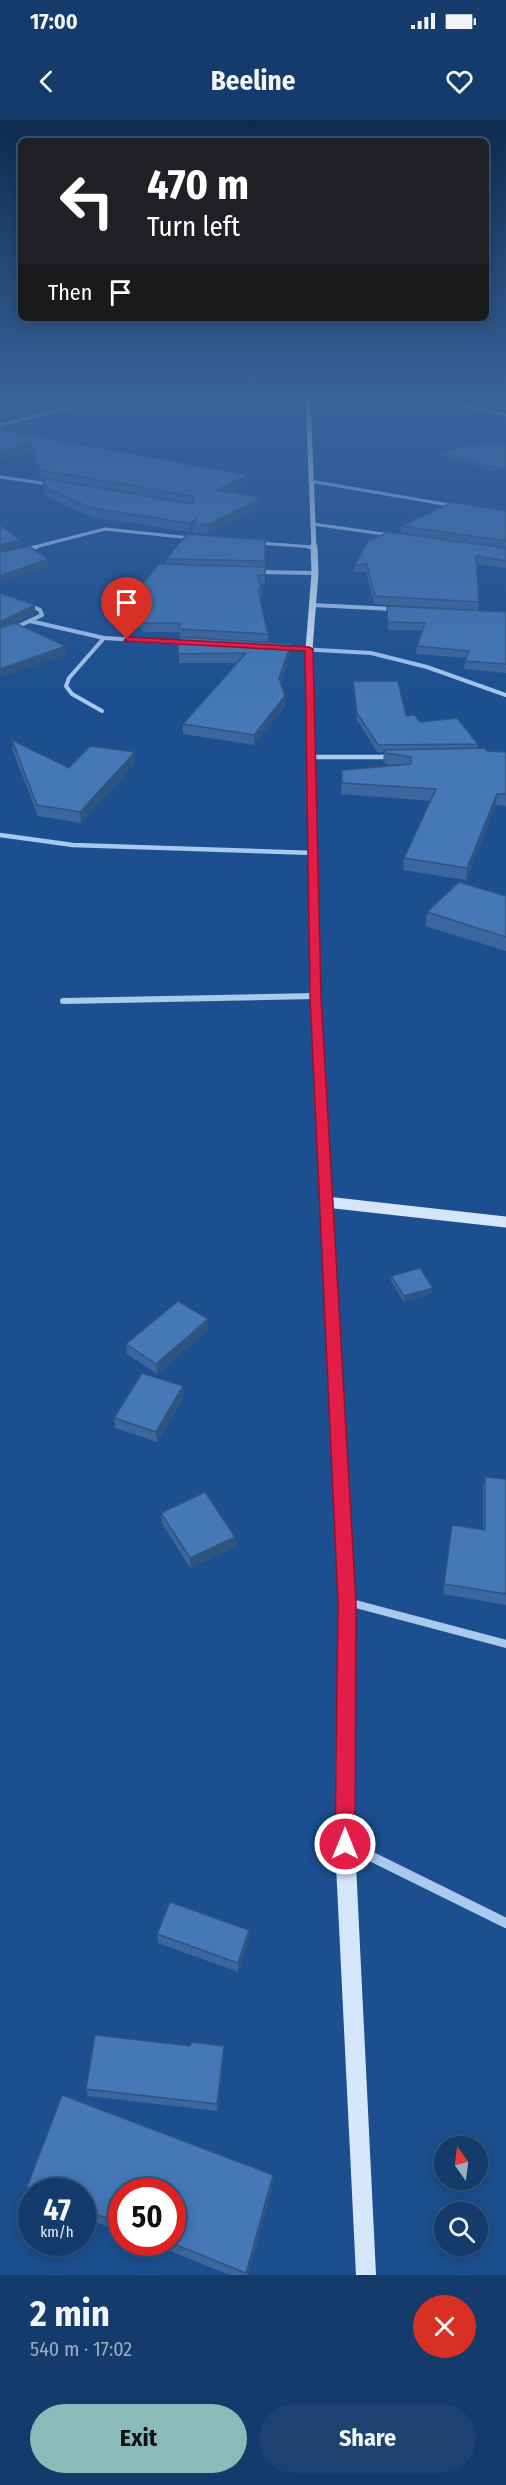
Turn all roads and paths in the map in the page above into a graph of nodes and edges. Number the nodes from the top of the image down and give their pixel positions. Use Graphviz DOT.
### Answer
graph roads {
  1 [pos="311,499"];
  2 [pos="413,499"];
  3 [pos="457,506"];
  4 [pos="313,524"];
  5 [pos="394,536"];
  6 [pos="194,538"];
  7 [pos="248,542"];
  8 [pos="314,547"];
  9 [pos="21,551"];
  10 [pos="255,572"];
  11 [pos="315,573"];
  12 [pos="21,602"];
  13 [pos="313,605"];
  14 [pos="402,609"];
  15 [pos="30,621"];
  16 [pos="0,635"];
  17 [pos="104,638"];
  18 [pos="195,644"];
  19 [pos="275,648"];
  20 [pos="309,649"];
  21 [pos="506,695"];
  22 [pos="102,711"];
  23 [pos="313,757"];
  24 [pos="394,757"];
  25 [pos="0,835"];
  26 [pos="314,853"];
  27 [pos="315,996"];
  28 [pos="63,1001"];
  29 [pos="326,1202"];
  30 [pos="506,1222"];
  31 [pos="347,1602"];
  32 [pos="506,1644"];
  33 [pos="345,1844"];
  34 [pos="506,1923"];
  35 [pos="366,2275"];
  1 -- 4 [label="main road"];
  2 -- 3 [label="street"];
  4 -- 5 [label="street"];
  4 -- 8 [label="main road"];
  6 -- 9 [label="street"];
  7 -- 8 [label="street"];
  8 -- 11 [label="main road"];
  10 -- 11 [label="street"];
  11 -- 13 [label="main road"];
  12 -- 15 [label="street"];
  13 -- 14 [label="street"];
  13 -- 20 [label="main road"];
  15 -- 16 [label="street"];
  15 -- 17 [label="street"];
  17 -- 18 [label="street"];
  17 -- 22 [label="street"];
  19 -- 20 [label="street"];
  20 -- 21 [label="street"];
  20 -- 23 [label="main road"];
  23 -- 24 [label="street"];
  23 -- 26 [label="main road"];
  25 -- 26 [label="street"];
  26 -- 27 [label="main road"];
  27 -- 28 [label="street"];
  27 -- 29 [label="main road"];
  29 -- 30 [label="main road"];
  29 -- 31 [label="main road"];
  31 -- 32 [label="street"];
  31 -- 33 [label="main road"];
  33 -- 34 [label="street"];
  33 -- 35 [label="main road"];
}
